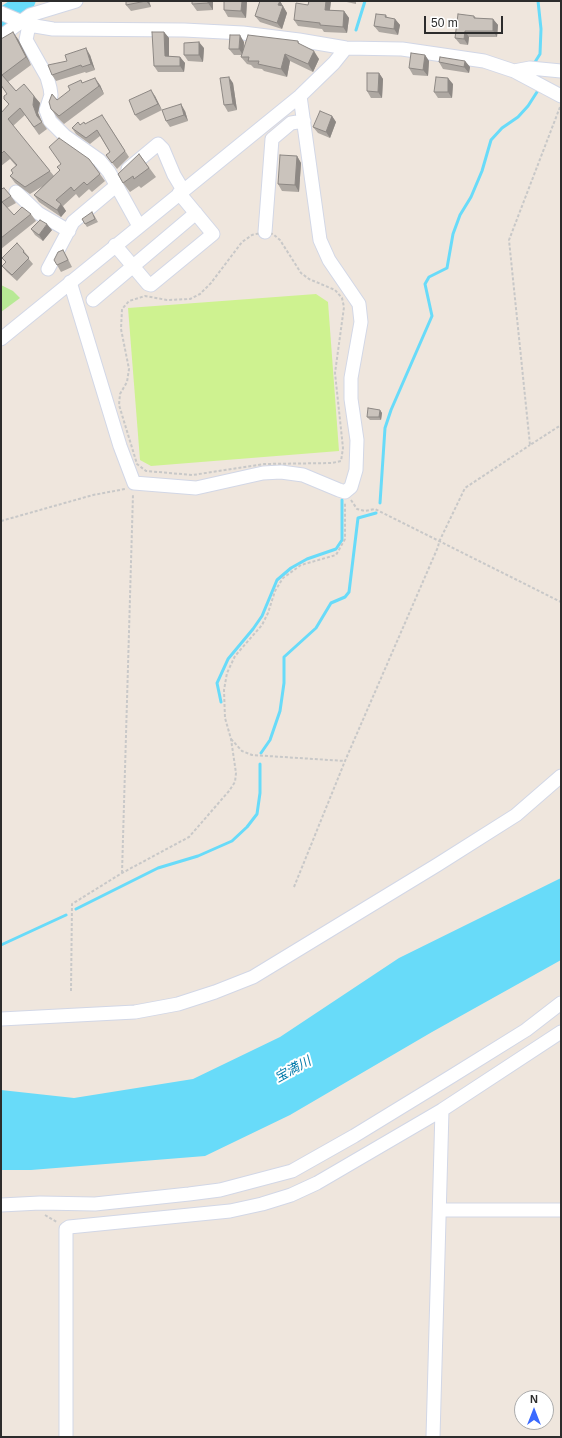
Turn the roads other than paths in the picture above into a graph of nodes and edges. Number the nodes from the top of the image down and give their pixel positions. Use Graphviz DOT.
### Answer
graph roads {
  1 [pos="76,1"];
  2 [pos="1,13"];
  3 [pos="22,23"];
  4 [pos="1,42"];
  5 [pos="346,48"];
  6 [pos="514,71"];
  7 [pos="561,71"];
  8 [pos="300,96"];
  9 [pos="561,96"];
  10 [pos="304,121"];
  11 [pos="116,184"];
  12 [pos="16,192"];
  13 [pos="181,192"];
  14 [pos="196,214"];
  15 [pos="139,226"];
  16 [pos="69,231"];
  17 [pos="265,232"];
  18 [pos="115,245"];
  19 [pos="133,266"];
  20 [pos="48,269"];
  21 [pos="70,282"];
  22 [pos="93,300"];
  23 [pos="1,339"];
  24 [pos="561,776"];
  25 [pos="561,1003"];
  26 [pos="1,1020"];
  27 [pos="561,1032"];
  28 [pos="442,1110"];
  29 [pos="1,1206"];
  30 [pos="440,1210"];
  31 [pos="561,1210"];
  32 [pos="66,1437"];
  33 [pos="433,1437"];
  1 -- 3 [label="street"];
  2 -- 3 [label="street"];
  3 -- 4 [label="street"];
  3 -- 5 [label="street"];
  3 -- 11 [label="street"];
  5 -- 6 [label="street"];
  5 -- 8 [label="street"];
  6 -- 7 [label="street"];
  6 -- 9 [label="street"];
  8 -- 10 [label="street"];
  8 -- 13 [label="street"];
  10 -- 17 [label="street"];
  10 -- 21 [label="street"];
  11 -- 13 [label="street"];
  11 -- 15 [label="street"];
  11 -- 16 [label="street"];
  12 -- 16 [label="street"];
  13 -- 14 [label="street"];
  13 -- 15 [label="street"];
  14 -- 19 [label="street"];
  14 -- 19 [label="street"];
  15 -- 18 [label="street"];
  16 -- 20 [label="street"];
  18 -- 19 [label="street"];
  18 -- 21 [label="street"];
  19 -- 22 [label="street"];
  21 -- 23 [label="street"];
  24 -- 26 [label="street"];
  25 -- 29 [label="street"];
  27 -- 28 [label="street"];
  28 -- 30 [label="street"];
  28 -- 32 [label="street"];
  30 -- 31 [label="street"];
  30 -- 33 [label="street"];
}
